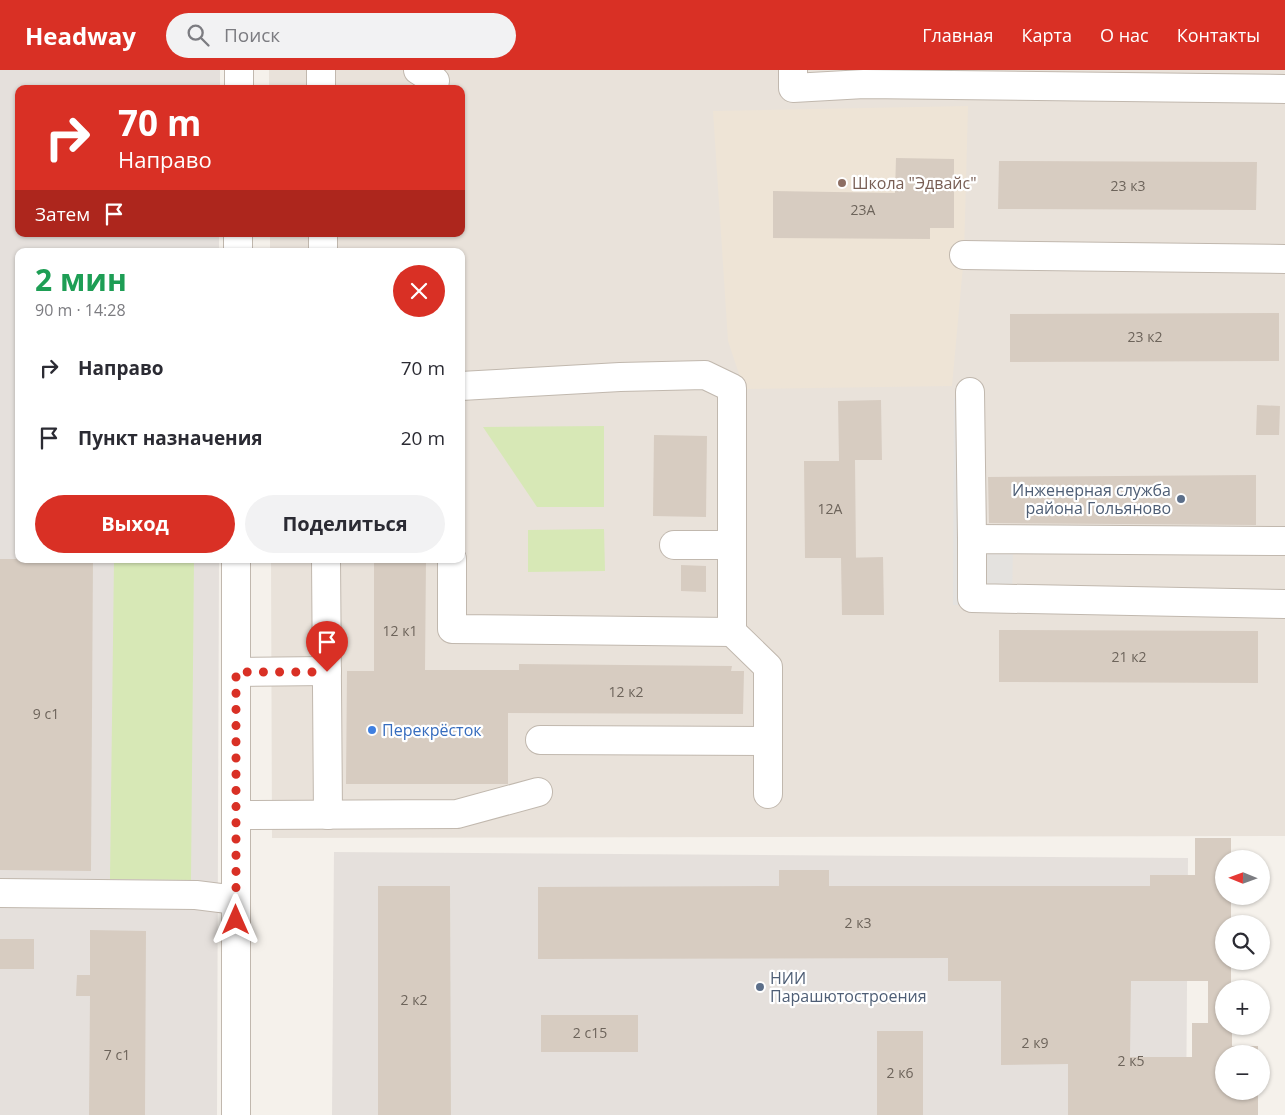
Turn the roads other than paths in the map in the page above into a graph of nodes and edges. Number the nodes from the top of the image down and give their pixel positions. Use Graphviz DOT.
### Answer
graph roads {
  1 [pos="239,70"];
  2 [pos="321,70"];
  3 [pos="793,70"];
  4 [pos="1260,81"];
  5 [pos="239,85"];
  6 [pos="321,85"];
  7 [pos="964,255"];
  8 [pos="1285,259"];
  9 [pos="465,386"];
  10 [pos="970,392"];
  11 [pos="972,539"];
  12 [pos="1285,541"];
  13 [pos="674,545"];
  14 [pos="732,545"];
  15 [pos="236,563"];
  16 [pos="326,563"];
  17 [pos="452,563"];
  18 [pos="1285,604"];
  19 [pos="732,632"];
  20 [pos="236,672"];
  21 [pos="327,672"];
  22 [pos="540,740"];
  23 [pos="768,741"];
  24 [pos="538,792"];
  25 [pos="768,794"];
  26 [pos="328,814"];
  27 [pos="236,815"];
  28 [pos="0,893"];
  29 [pos="236,900"];
  30 [pos="236,1115"];
  1 -- 5 [label="street"];
  2 -- 6 [label="street"];
  3 -- 4 [label="street"];
  7 -- 8 [label="street"];
  9 -- 14 [label="street"];
  10 -- 11 [label="street"];
  11 -- 12 [label="street"];
  11 -- 18 [label="street"];
  13 -- 14 [label="street"];
  14 -- 19 [label="street"];
  15 -- 20 [label="street"];
  16 -- 21 [label="street"];
  17 -- 19 [label="street"];
  19 -- 23 [label="street"];
  20 -- 21 [label="street"];
  20 -- 27 [label="street"];
  21 -- 26 [label="street"];
  22 -- 23 [label="street"];
  23 -- 25 [label="street"];
  24 -- 26 [label="street"];
  26 -- 27 [label="street"];
  27 -- 29 [label="street"];
  28 -- 29 [label="street"];
  29 -- 30 [label="street"];
}
